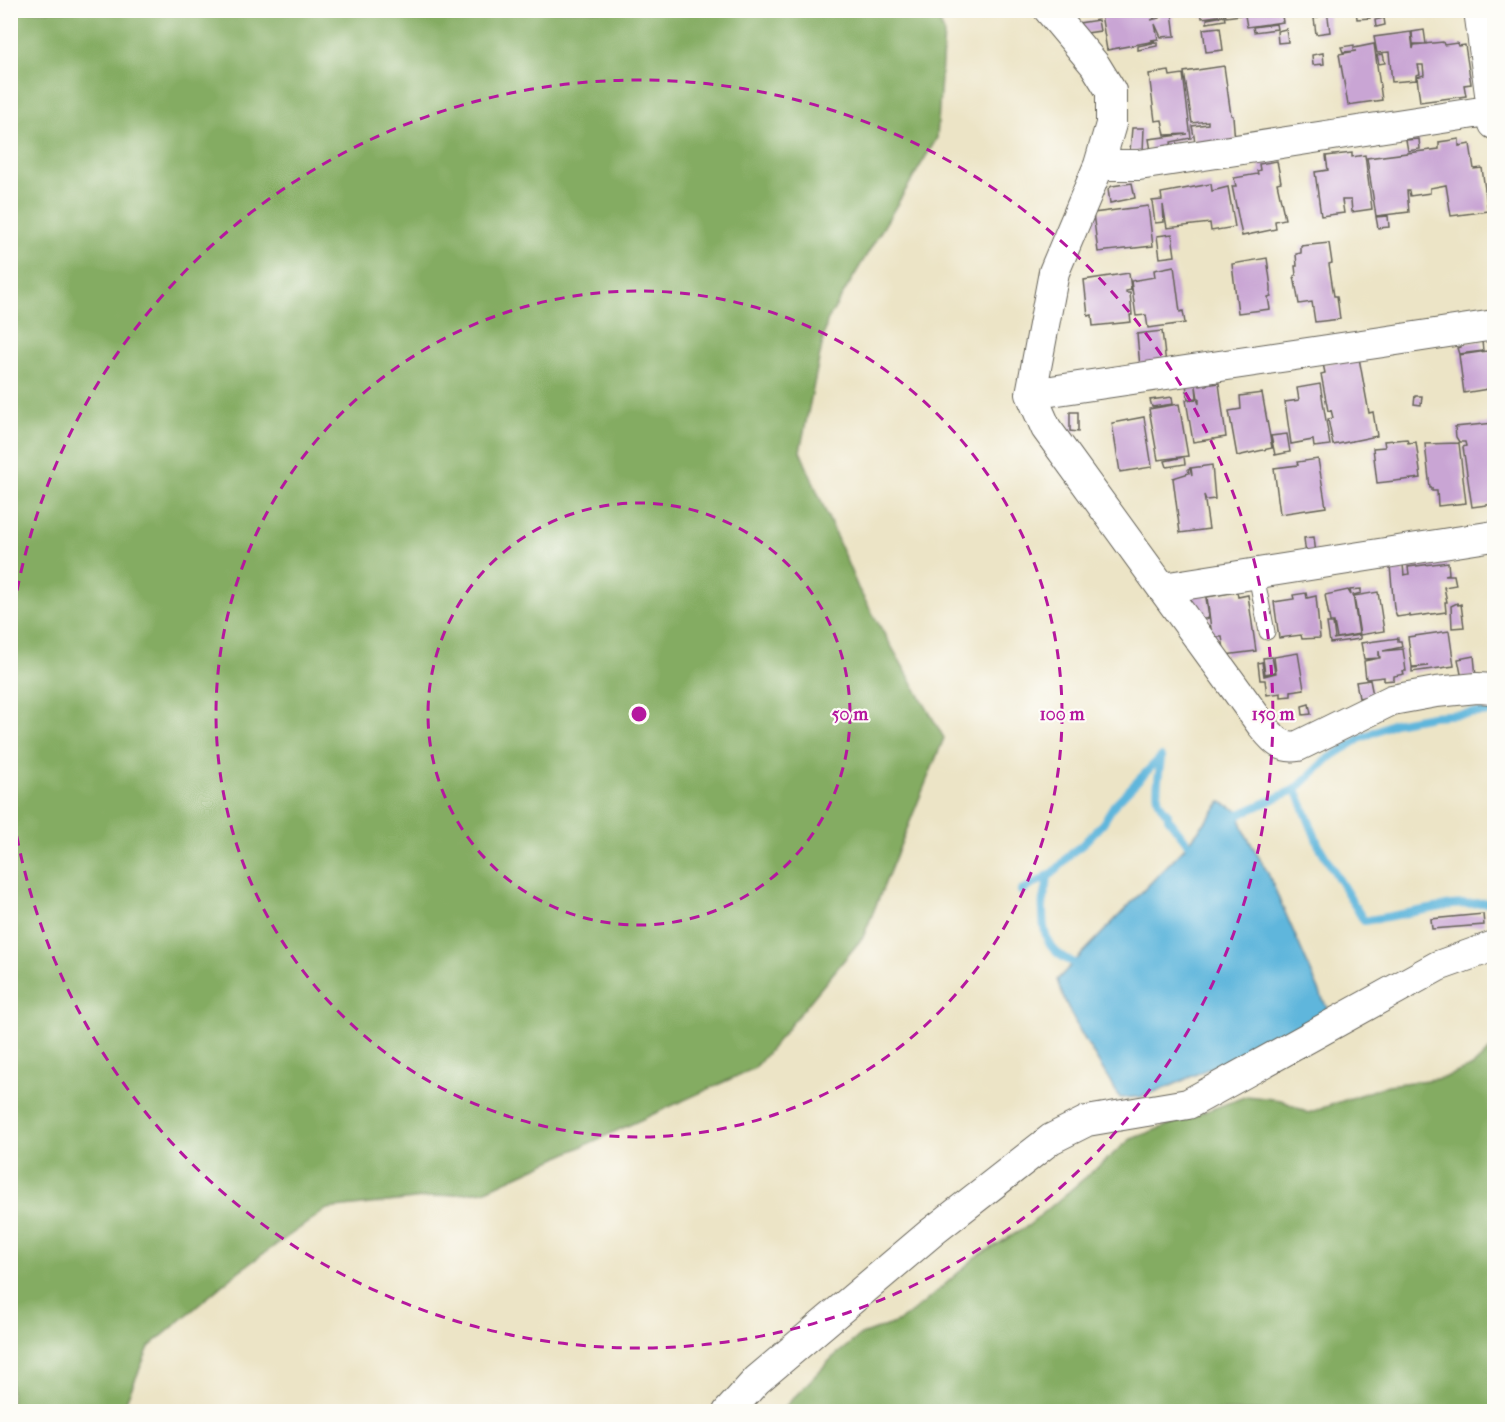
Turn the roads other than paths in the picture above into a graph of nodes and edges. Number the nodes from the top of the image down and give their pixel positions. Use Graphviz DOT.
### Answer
graph roads {
  1 [pos="1049,10"];
  2 [pos="1479,10"];
  3 [pos="1494,115"];
  4 [pos="1099,165"];
  5 [pos="1494,325"];
  6 [pos="1031,394"];
  7 [pos="1494,536"];
  8 [pos="1256,575"];
  9 [pos="1163,588"];
  10 [pos="1267,632"];
  11 [pos="1494,689"];
  12 [pos="1494,946"];
  13 [pos="728,1412"];
  1 -- 4 [label="street"];
  2 -- 3 [label="street"];
  3 -- 4 [label="street"];
  4 -- 6 [label="street"];
  5 -- 6 [label="street"];
  6 -- 9 [label="street"];
  7 -- 8 [label="street"];
  8 -- 9 [label="street"];
  8 -- 10 [label="lane"];
  9 -- 11 [label="street"];
  12 -- 13 [label="street"];
}
